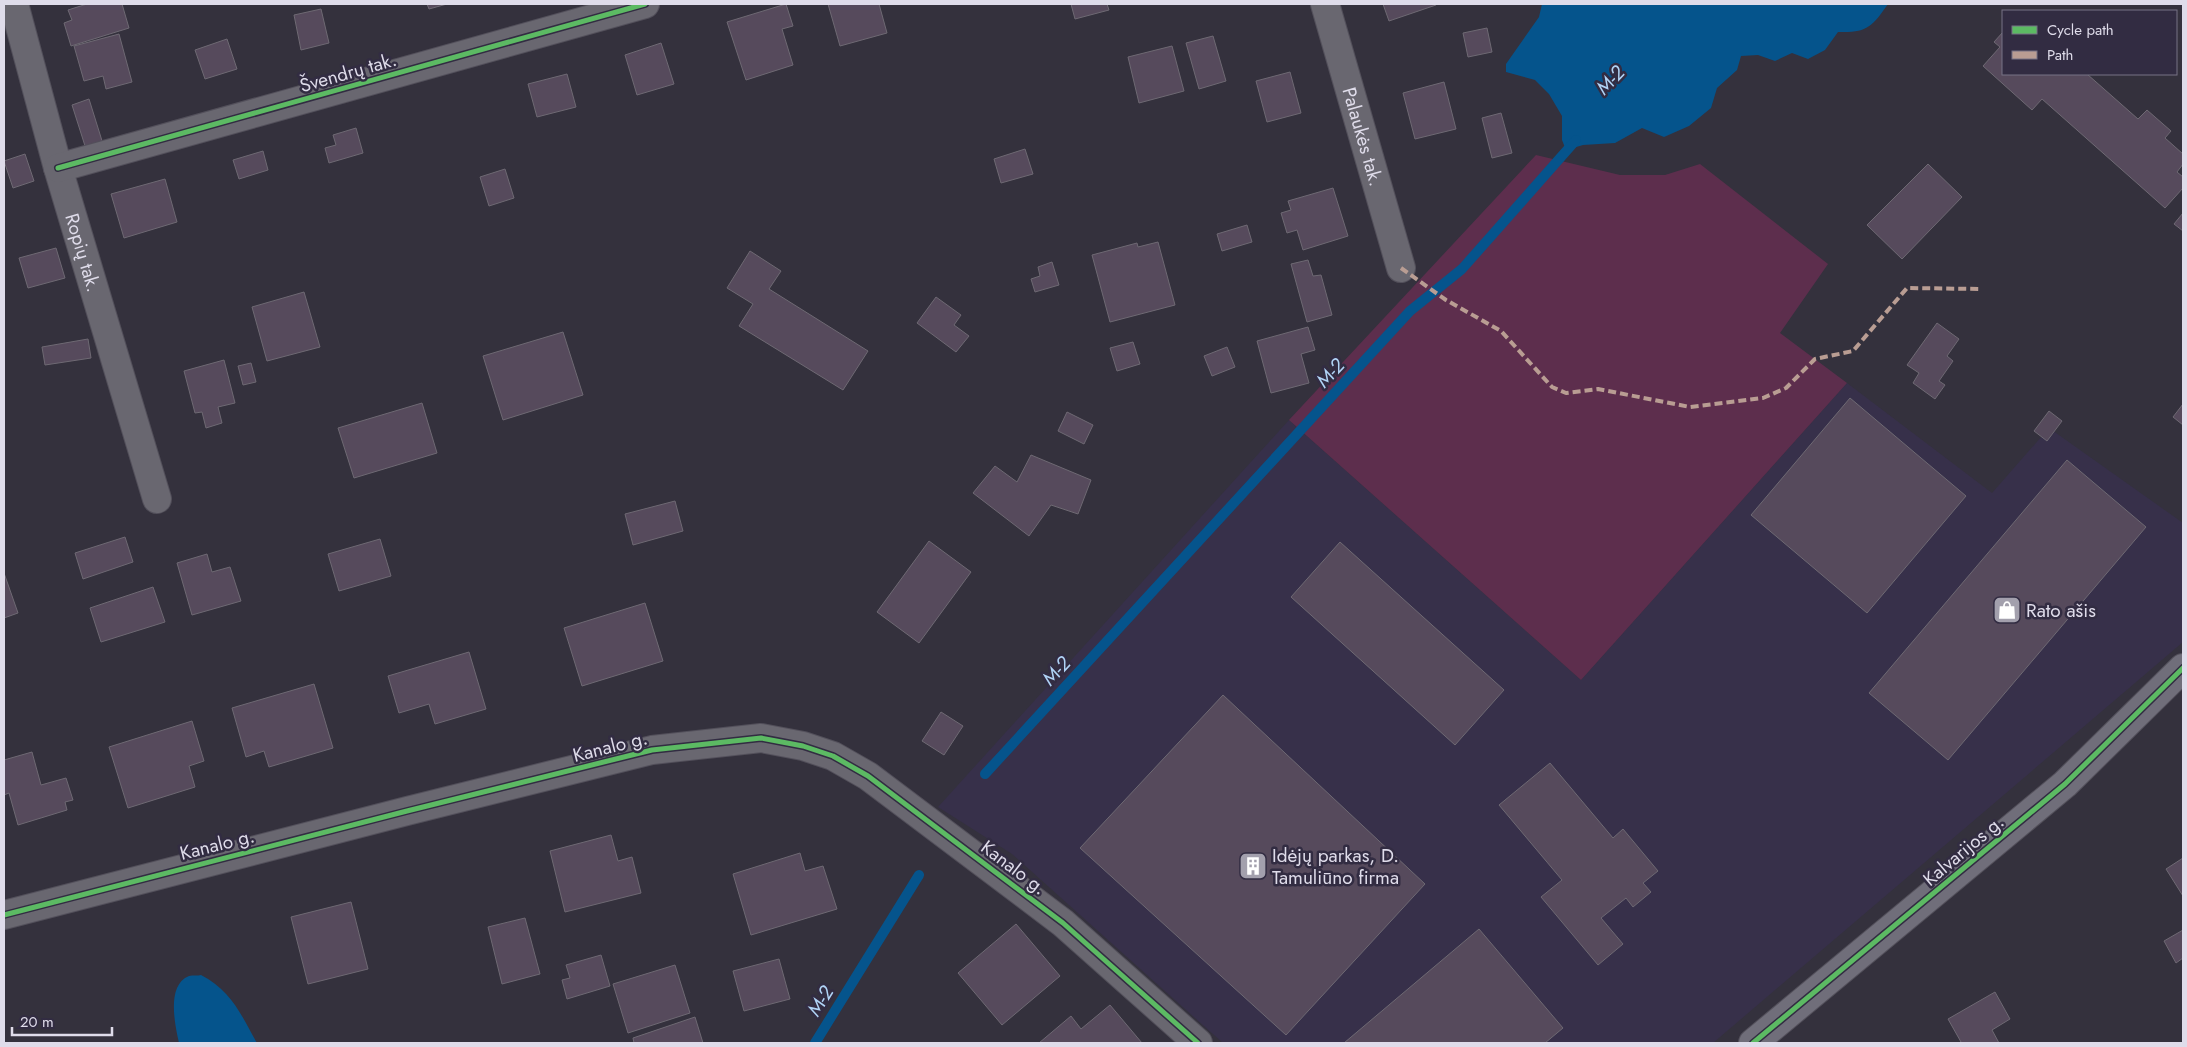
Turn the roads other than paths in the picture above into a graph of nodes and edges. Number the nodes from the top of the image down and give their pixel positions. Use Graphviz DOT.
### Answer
graph roads {
  1 [pos="14,4"];
  2 [pos="646,4"];
  3 [pos="1325,4"];
  4 [pos="58,168"];
  5 [pos="1401,268"];
  6 [pos="157,499"];
  7 [pos="2183,668"];
  8 [pos="4,914"];
  9 [pos="1198,1043"];
  10 [pos="1753,1043"];
  1 -- 4 [label="street, Ropių tak."];
  2 -- 4 [label="street, Švendrų tak."];
  3 -- 5 [label="street, Palaukės tak."];
  4 -- 6 [label="street, Ropių tak."];
  7 -- 10 [label="main road, Kalvarijos g."];
  8 -- 9 [label="street, Kanalo g."];
}
